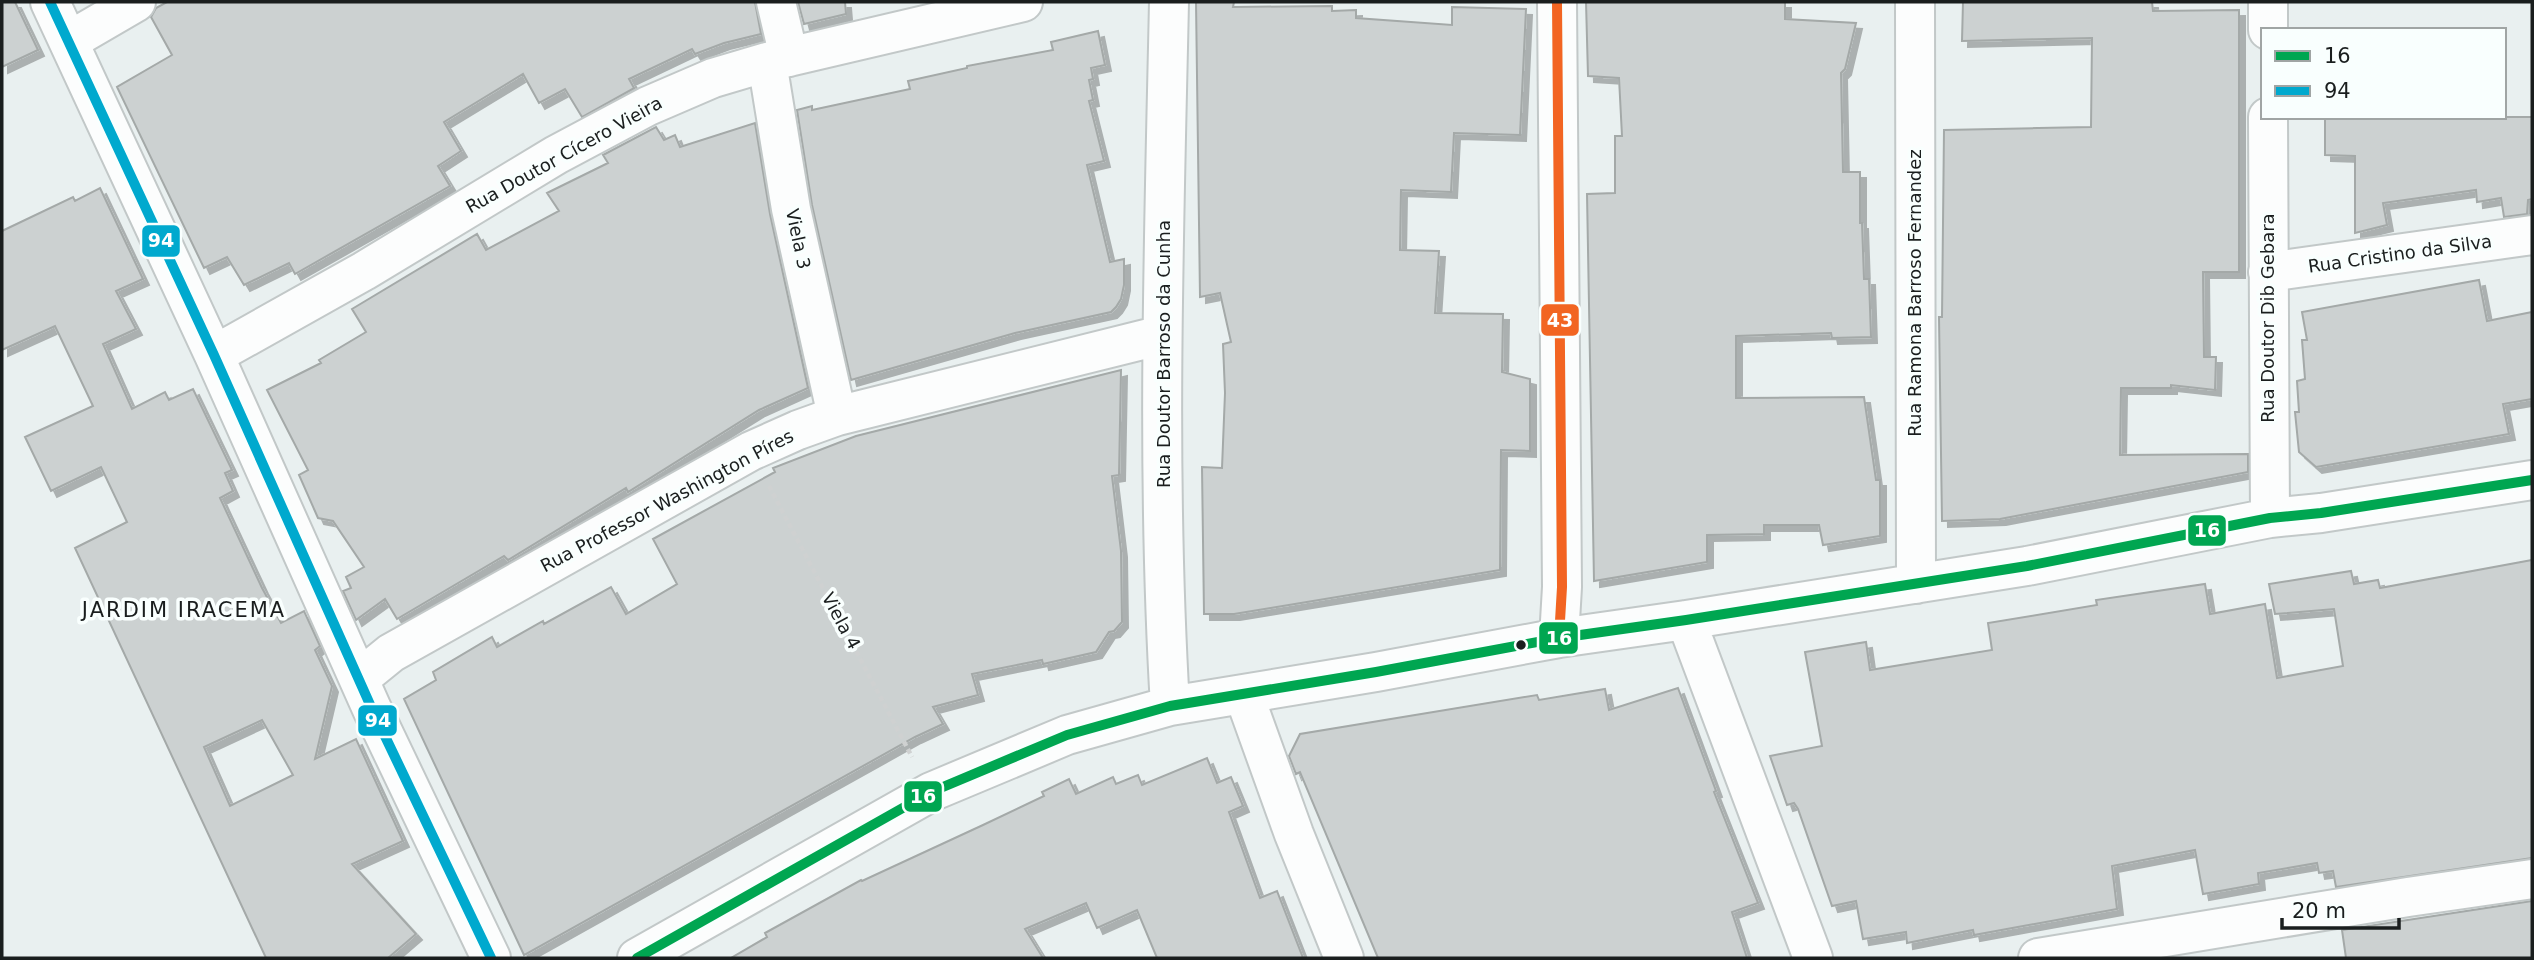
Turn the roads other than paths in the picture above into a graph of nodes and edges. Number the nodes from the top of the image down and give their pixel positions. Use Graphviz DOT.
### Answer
graph roads {
  1 [pos="50,2"];
  2 [pos="136,2"];
  3 [pos="776,2"];
  4 [pos="1023,2"];
  5 [pos="1169,2"];
  6 [pos="1558,2"];
  7 [pos="1915,2"];
  8 [pos="2268,2"];
  9 [pos="2268,28"];
  10 [pos="69,41"];
  11 [pos="778,59"];
  12 [pos="2268,119"];
  13 [pos="2532,235"];
  14 [pos="2267,272"];
  15 [pos="1161,335"];
  16 [pos="214,355"];
  17 [pos="837,416"];
  18 [pos="2532,480"];
  19 [pos="2270,518"];
  20 [pos="1916,584"];
  21 [pos="1686,620"];
  22 [pos="1559,638"];
  23 [pos="359,679"];
  24 [pos="1244,695"];
  25 [pos="1170,706"];
  26 [pos="2532,879"];
  27 [pos="491,958"];
  28 [pos="637,958"];
  29 [pos="1344,958"];
  30 [pos="1813,958"];
  31 [pos="2038,958"];
  1 -- 10 [label="street"];
  2 -- 10 [label="street"];
  3 -- 11 [label="street, Viela 3"];
  4 -- 11 [label="street, Rua Doutor Cícero Vieira"];
  5 -- 15 [label="street, Rua Doutor Barroso da Cunha"];
  6 -- 22 [label="street"];
  7 -- 20 [label="street, Rua Ramona Barroso Fernandez"];
  8 -- 9 [label="street"];
  10 -- 16 [label="street"];
  11 -- 16 [label="street, Rua Doutor Cícero Vieira"];
  11 -- 17 [label="street, Viela 3"];
  12 -- 14 [label="street, Rua Doutor Dib Gebara"];
  13 -- 14 [label="street, Rua Cristino da Silva"];
  14 -- 19 [label="street, Rua Doutor Dib Gebara"];
  15 -- 17 [label="street, Rua Professor Washington Píres"];
  15 -- 25 [label="street, Rua Doutor Barroso da Cunha"];
  16 -- 23 [label="street"];
  17 -- 23 [label="street, Rua Professor Washington Píres"];
  18 -- 19 [label="street"];
  19 -- 20 [label="street"];
  20 -- 21 [label="street"];
  21 -- 22 [label="street"];
  21 -- 30 [label="street"];
  22 -- 24 [label="street"];
  23 -- 27 [label="street"];
  24 -- 25 [label="street"];
  24 -- 29 [label="street"];
  25 -- 28 [label="street"];
  26 -- 31 [label="street"];
}
